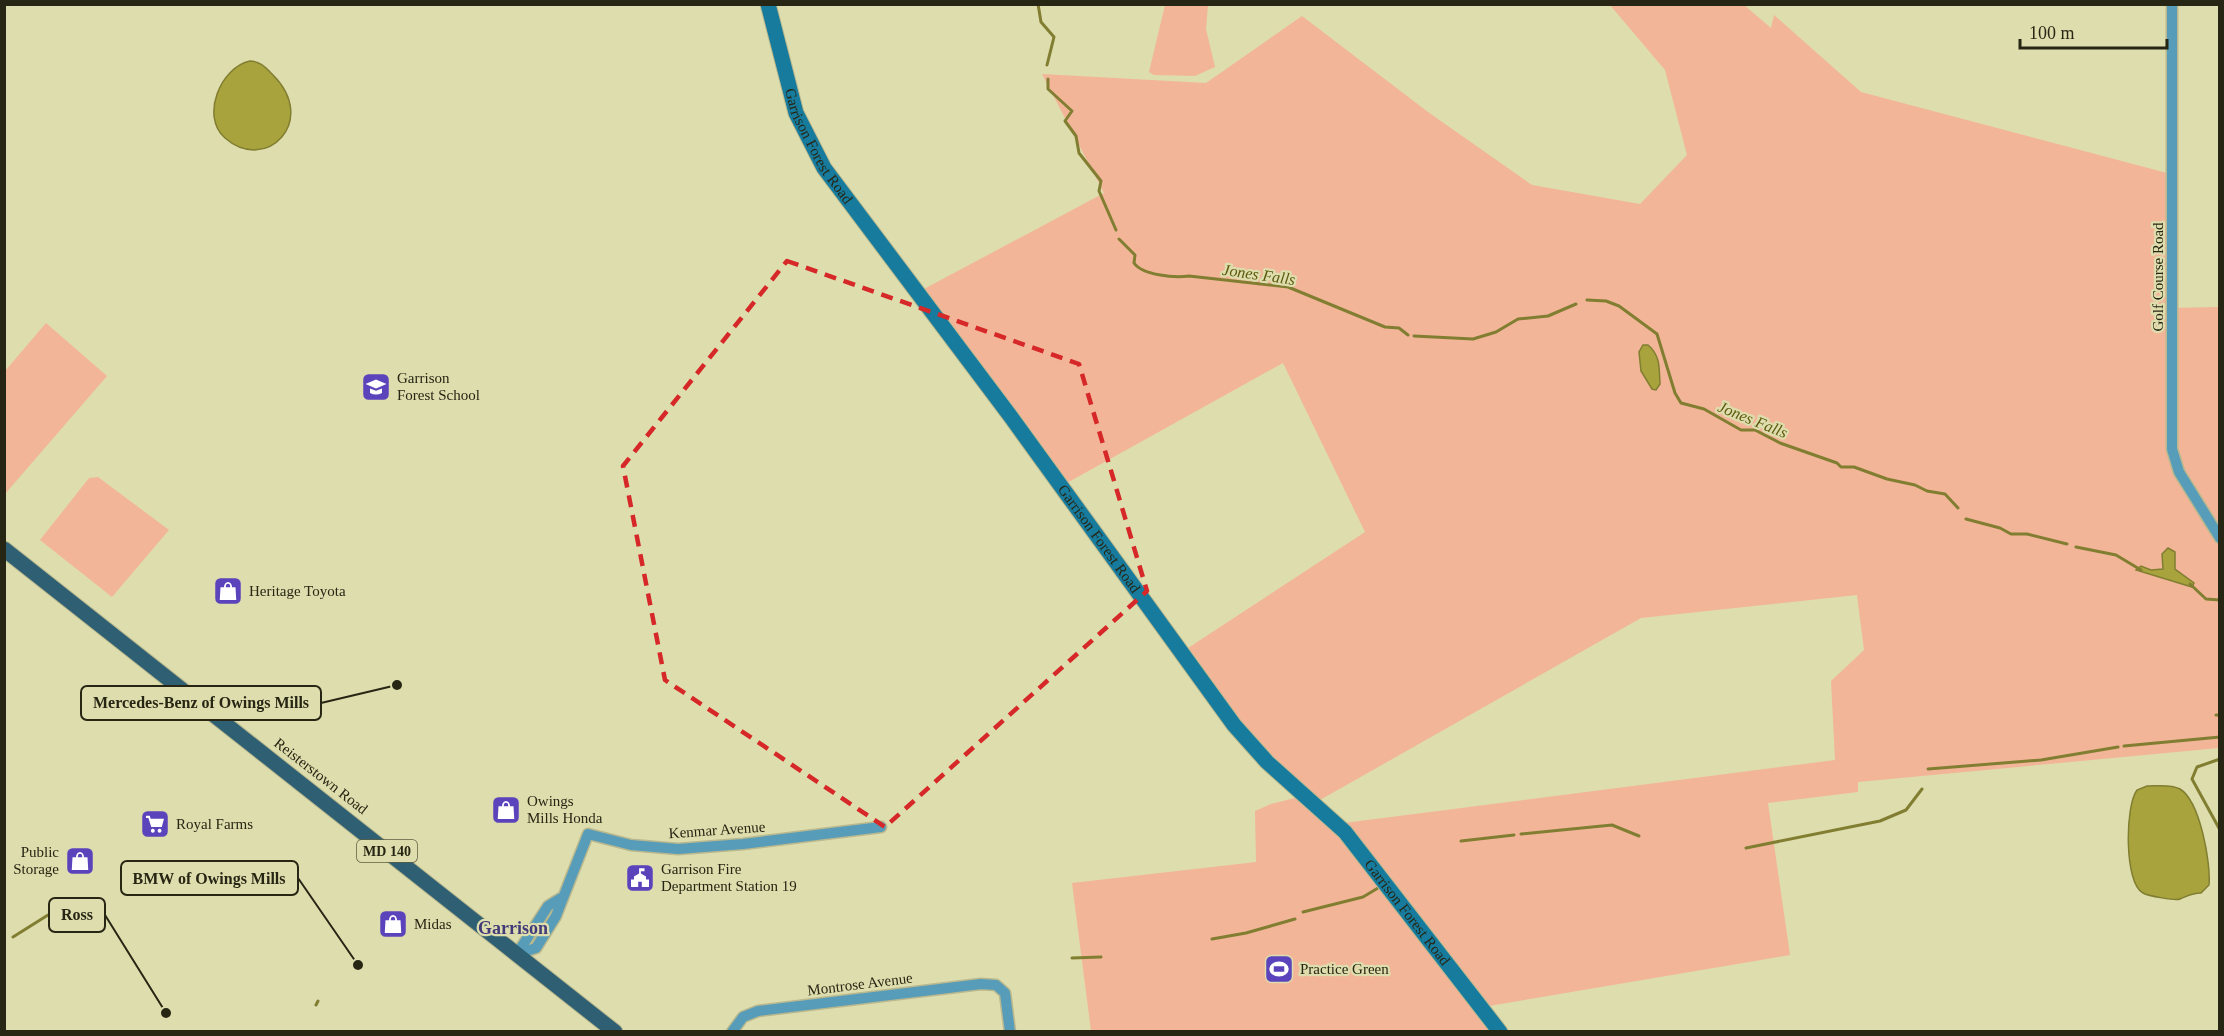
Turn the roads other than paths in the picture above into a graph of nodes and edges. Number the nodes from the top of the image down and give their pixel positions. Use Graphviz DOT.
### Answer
graph roads {
  1 [pos="768,4"];
  2 [pos="2172,4"];
  3 [pos="2220,538"];
  4 [pos="4,549"];
  5 [pos="881,827"];
  6 [pos="518,954"];
  7 [pos="615,1032"];
  8 [pos="732,1032"];
  9 [pos="1010,1032"];
  10 [pos="1500,1032"];
  1 -- 10 [label="main road, Garrison Forest Road"];
  2 -- 3 [label="street, Golf Course Road"];
  4 -- 6 [label="main road, Reisterstown Road / MD 140"];
  5 -- 6 [label="street, Kenmar Avenue"];
  6 -- 7 [label="main road, Reisterstown Road / MD 140"];
  8 -- 9 [label="street, Montrose Avenue"];
}
